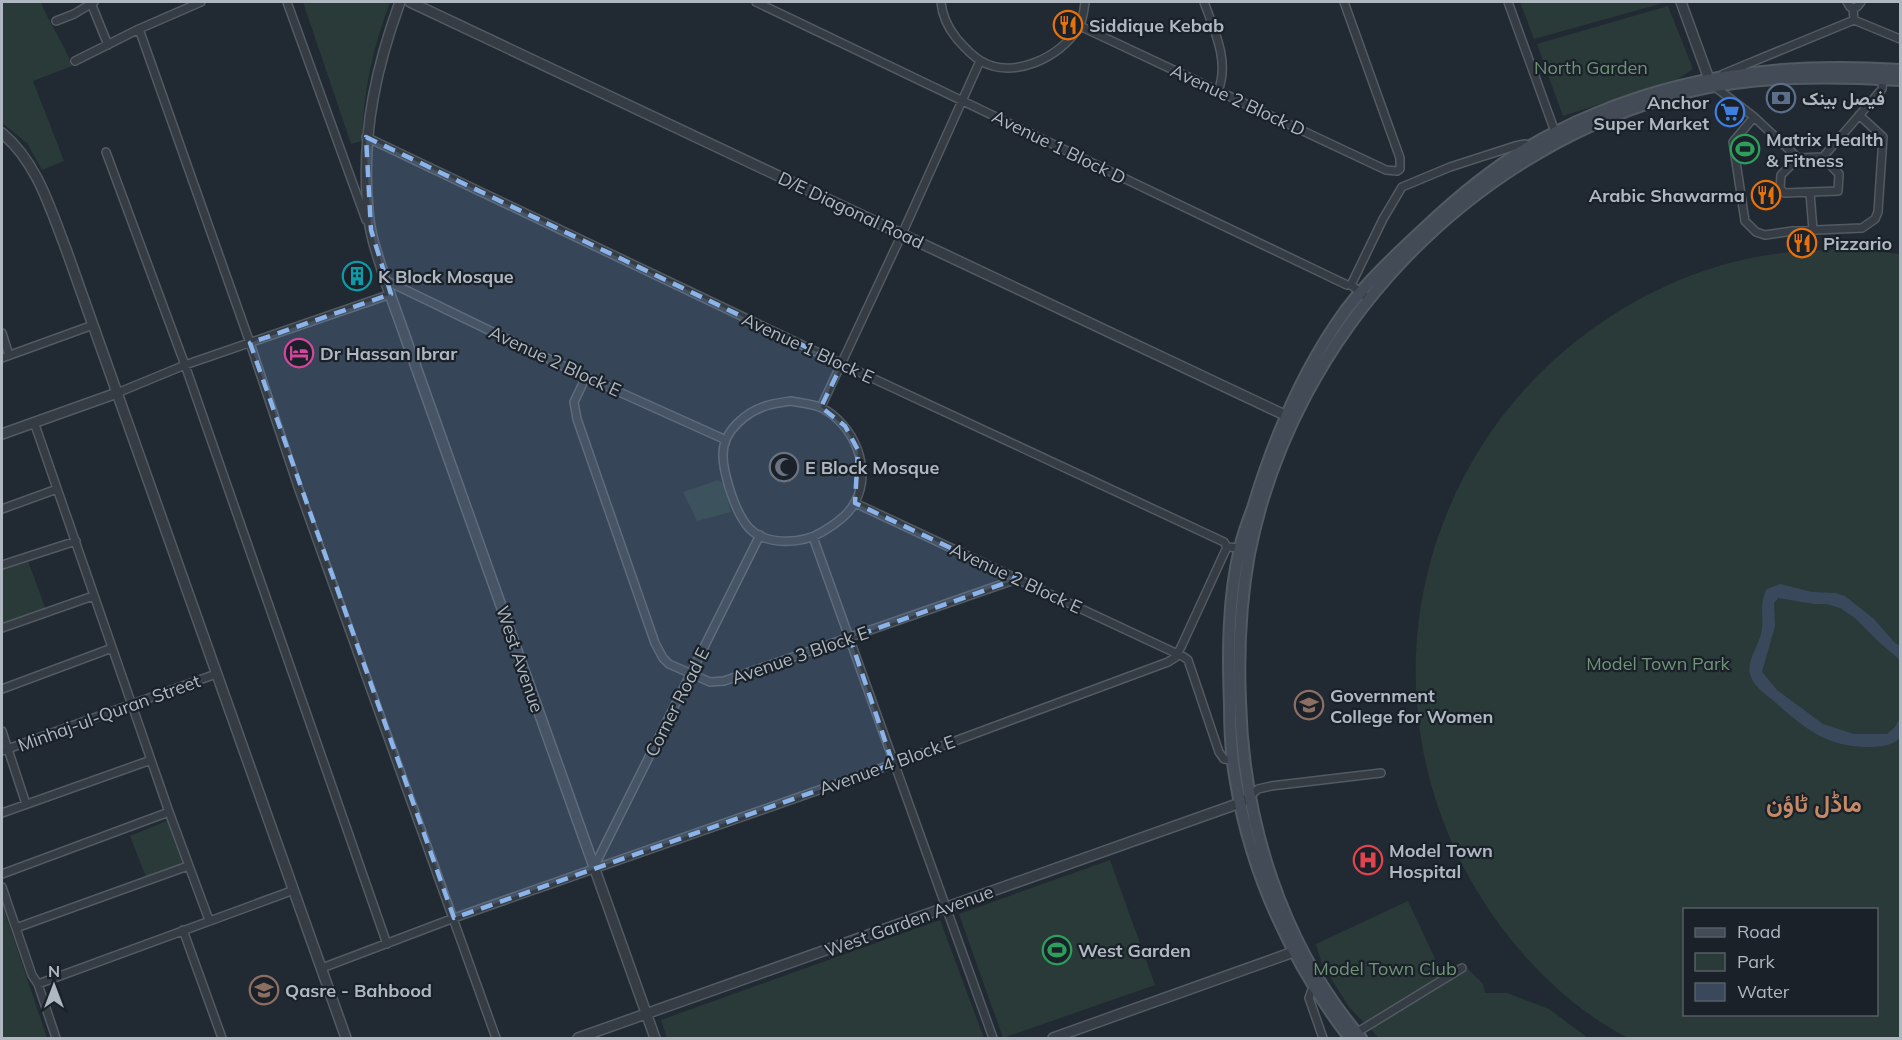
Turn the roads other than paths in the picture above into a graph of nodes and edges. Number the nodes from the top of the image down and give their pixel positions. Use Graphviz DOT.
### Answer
graph roads {
  1 [pos="92,2"];
  2 [pos="196,2"];
  3 [pos="287,2"];
  4 [pos="400,2"];
  5 [pos="410,2"];
  6 [pos="756,2"];
  7 [pos="941,2"];
  8 [pos="1085,2"];
  9 [pos="1204,2"];
  10 [pos="1344,2"];
  11 [pos="1508,2"];
  12 [pos="1681,2"];
  13 [pos="1847,2"];
  14 [pos="1861,2"];
  15 [pos="1853,8"];
  16 [pos="1854,20"];
  17 [pos="56,21"];
  18 [pos="1080,26"];
  19 [pos="139,29"];
  20 [pos="1900,39"];
  21 [pos="108,45"];
  22 [pos="75,61"];
  23 [pos="980,61"];
  24 [pos="1900,70"];
  25 [pos="1883,74"];
  26 [pos="1900,80"];
  27 [pos="1712,82"];
  28 [pos="1218,91"];
  29 [pos="962,101"];
  30 [pos="1859,115"];
  31 [pos="1754,117"];
  32 [pos="2,133"];
  33 [pos="1557,136"];
  34 [pos="366,137"];
  35 [pos="1530,147"];
  36 [pos="106,152"];
  37 [pos="1822,157"];
  38 [pos="1798,158"];
  39 [pos="1397,171"];
  40 [pos="1405,184"];
  41 [pos="1810,193"];
  42 [pos="1813,230"];
  43 [pos="371,231"];
  44 [pos="902,234"];
  45 [pos="385,280"];
  46 [pos="1360,292"];
  47 [pos="391,294"];
  48 [pos="93,325"];
  49 [pos="2,333"];
  50 [pos="250,343"];
  51 [pos="9,355"];
  52 [pos="2,358"];
  53 [pos="842,364"];
  54 [pos="184,365"];
  55 [pos="586,377"];
  56 [pos="117,393"];
  57 [pos="821,407"];
  58 [pos="1290,417"];
  59 [pos="34,422"];
  60 [pos="2,434"];
  61 [pos="726,440"];
  62 [pos="57,489"];
  63 [pos="855,503"];
  64 [pos="2,509"];
  65 [pos="760,536"];
  66 [pos="813,537"];
  67 [pos="76,541"];
  68 [pos="1227,547"];
  69 [pos="1245,549"];
  70 [pos="2,565"];
  71 [pos="1017,579"];
  72 [pos="93,596"];
  73 [pos="2,628"];
  74 [pos="849,638"];
  75 [pos="112,648"];
  76 [pos="1178,654"];
  77 [pos="692,673"];
  78 [pos="216,674"];
  79 [pos="2,689"];
  80 [pos="132,703"];
  81 [pos="2,731"];
  82 [pos="5,750"];
  83 [pos="151,760"];
  84 [pos="1232,760"];
  85 [pos="893,764"];
  86 [pos="1381,773"];
  87 [pos="1244,800"];
  88 [pos="26,804"];
  89 [pos="169,812"];
  90 [pos="2,813"];
  91 [pos="188,866"];
  92 [pos="593,869"];
  93 [pos="2,874"];
  94 [pos="2,887"];
  95 [pos="294,890"];
  96 [pos="946,907"];
  97 [pos="454,918"];
  98 [pos="209,920"];
  99 [pos="16,928"];
  100 [pos="183,930"];
  101 [pos="387,944"];
  102 [pos="1298,951"];
  103 [pos="321,968"];
  104 [pos="1462,968"];
  105 [pos="38,984"];
  106 [pos="1314,990"];
  107 [pos="646,1014"];
  108 [pos="1356,1037"];
  109 [pos="56,1038"];
  110 [pos="222,1038"];
  111 [pos="346,1038"];
  112 [pos="496,1038"];
  113 [pos="578,1038"];
  114 [pos="655,1038"];
  115 [pos="993,1038"];
  116 [pos="1053,1038"];
  117 [pos="1323,1038"];
  1 -- 17 [label="street"];
  1 -- 21 [label="street"];
  2 -- 19 [label="street"];
  3 -- 43 [label="street"];
  4 -- 34 [label="street, West Avenue"];
  5 -- 44 [label="street, D/E Diagonal Road"];
  6 -- 29 [label="street, Avenue 1 Block D"];
  7 -- 23 [label="street"];
  8 -- 18 [label="street"];
  9 -- 28 [label="street"];
  10 -- 39 [label="street"];
  11 -- 33 [label="street"];
  12 -- 27 [label="street"];
  13 -- 15 [label="street"];
  14 -- 15 [label="street"];
  15 -- 16 [label="street"];
  16 -- 20 [label="street"];
  16 -- 27 [label="street"];
  18 -- 23 [label="street"];
  18 -- 28 [label="street, Avenue 2 Block D"];
  19 -- 21 [label="street"];
  19 -- 50 [label="street"];
  21 -- 22 [label="street"];
  23 -- 29 [label="street"];
  24 -- 25 [label="main road"];
  25 -- 26 [label="main road"];
  25 -- 27 [label="main road"];
  25 -- 30 [label="street"];
  27 -- 31 [label="street"];
  27 -- 33 [label="main road"];
  28 -- 39 [label="street, Avenue 2 Block D"];
  29 -- 44 [label="street"];
  29 -- 46 [label="street, Avenue 1 Block D"];
  30 -- 37 [label="street"];
  30 -- 42 [label="street"];
  31 -- 38 [label="street"];
  31 -- 42 [label="street"];
  32 -- 48 [label="street"];
  33 -- 35 [label="main road"];
  33 -- 46 [label="main road"];
  34 -- 43 [label="street, West Avenue"];
  34 -- 53 [label="street, Avenue 1 Block E"];
  35 -- 40 [label="street"];
  35 -- 46 [label="main road"];
  36 -- 54 [label="street"];
  37 -- 38 [label="street"];
  37 -- 41 [label="street"];
  38 -- 41 [label="street"];
  39 -- 40 [label="street"];
  40 -- 46 [label="street"];
  41 -- 42 [label="street"];
  43 -- 45 [label="street, West Avenue"];
  44 -- 53 [label="street"];
  44 -- 58 [label="street, D/E Diagonal Road"];
  45 -- 47 [label="street, West Avenue"];
  45 -- 55 [label="street, Avenue 2 Block E"];
  46 -- 58 [label="main road"];
  47 -- 50 [label="street"];
  47 -- 92 [label="street, West Avenue"];
  48 -- 51 [label="street"];
  48 -- 56 [label="street"];
  49 -- 51 [label="street"];
  50 -- 54 [label="street"];
  50 -- 97 [label="street"];
  51 -- 52 [label="street"];
  53 -- 57 [label="street"];
  53 -- 68 [label="street, Avenue 1 Block E"];
  54 -- 56 [label="street"];
  54 -- 101 [label="street"];
  55 -- 61 [label="street, Avenue 2 Block E"];
  55 -- 77 [label="street, Avenue 3 Block E"];
  56 -- 59 [label="street"];
  56 -- 78 [label="street"];
  57 -- 61 [label="street"];
  57 -- 63 [label="street"];
  58 -- 69 [label="main road"];
  59 -- 60 [label="street"];
  59 -- 62 [label="street"];
  61 -- 65 [label="street"];
  62 -- 64 [label="street"];
  62 -- 67 [label="street"];
  63 -- 66 [label="street"];
  63 -- 71 [label="street, Avenue 2 Block E"];
  65 -- 66 [label="street"];
  65 -- 77 [label="street, Corner Road E"];
  66 -- 74 [label="street"];
  67 -- 70 [label="street"];
  67 -- 72 [label="street"];
  68 -- 69 [label="street, Avenue 1 Block E"];
  68 -- 76 [label="street"];
  69 -- 84 [label="main road"];
  69 -- 87 [label="main road"];
  71 -- 74 [label="street, Avenue 3 Block E"];
  71 -- 76 [label="street, Avenue 2 Block E"];
  72 -- 73 [label="street"];
  72 -- 75 [label="street"];
  74 -- 77 [label="street, Avenue 3 Block E"];
  74 -- 85 [label="street"];
  75 -- 79 [label="street"];
  75 -- 80 [label="street"];
  76 -- 84 [label="street"];
  76 -- 85 [label="street, Avenue 4 Block E"];
  77 -- 92 [label="street, Corner Road E"];
  78 -- 80 [label="street, Minhaj-ul-Quran Street"];
  78 -- 95 [label="street"];
  80 -- 82 [label="street, Minhaj-ul-Quran Street"];
  80 -- 83 [label="street"];
  81 -- 82 [label="street"];
  82 -- 88 [label="street"];
  83 -- 88 [label="street"];
  83 -- 89 [label="street"];
  84 -- 87 [label="main road"];
  85 -- 92 [label="street, Avenue 4 Block E"];
  85 -- 96 [label="street"];
  86 -- 87 [label="street"];
  87 -- 96 [label="street, West Garden Avenue"];
  87 -- 102 [label="main road"];
  88 -- 90 [label="street"];
  89 -- 91 [label="street"];
  89 -- 93 [label="street"];
  91 -- 98 [label="street"];
  91 -- 99 [label="street"];
  92 -- 97 [label="street, Avenue 4 Block E"];
  92 -- 107 [label="street, West Avenue"];
  94 -- 99 [label="street"];
  95 -- 98 [label="street"];
  95 -- 103 [label="street"];
  96 -- 107 [label="street, West Garden Avenue"];
  96 -- 115 [label="street"];
  97 -- 101 [label="street, Avenue 4 Block E"];
  97 -- 112 [label="street"];
  98 -- 100 [label="street"];
  99 -- 105 [label="street"];
  100 -- 105 [label="street"];
  100 -- 110 [label="street"];
  101 -- 103 [label="street, Avenue 4 Block E"];
  102 -- 106 [label="main road"];
  102 -- 108 [label="main road"];
  102 -- 116 [label="street"];
  103 -- 111 [label="street"];
  104 -- 108 [label="street"];
  105 -- 109 [label="street"];
  106 -- 108 [label="main road"];
  106 -- 117 [label="street"];
  107 -- 113 [label="street, West Garden Avenue"];
  107 -- 114 [label="street, West Avenue"];
}
